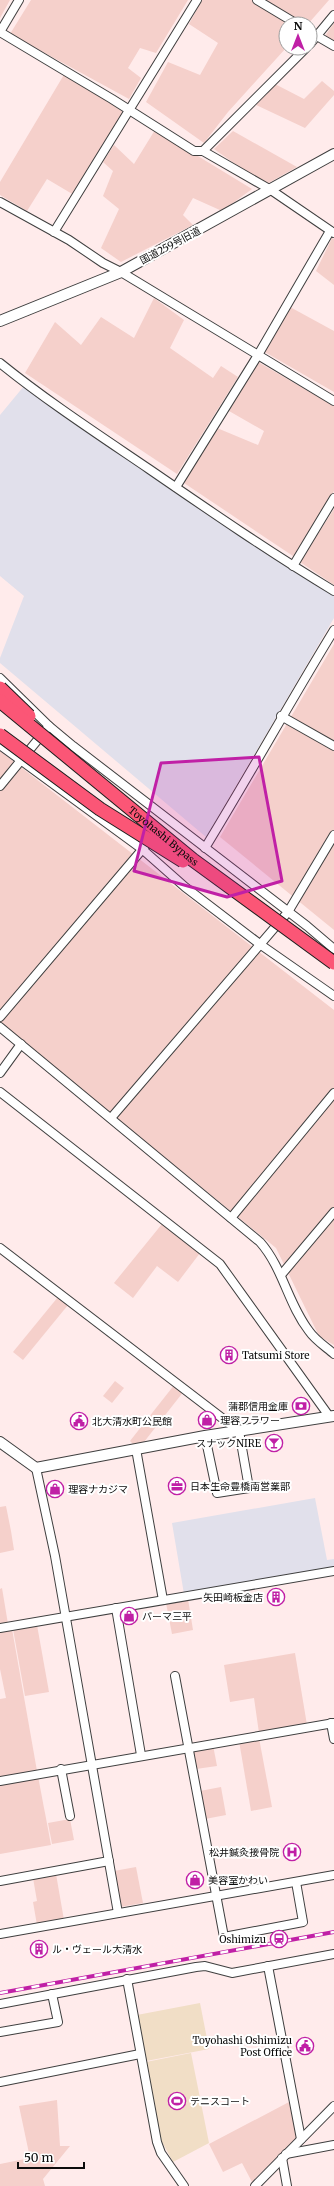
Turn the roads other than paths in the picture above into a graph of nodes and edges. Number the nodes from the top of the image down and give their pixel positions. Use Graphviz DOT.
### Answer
graph roads {
  1 [pos="19,0"];
  2 [pos="197,0"];
  3 [pos="258,0"];
  4 [pos="334,15"];
  5 [pos="284,16"];
  6 [pos="0,32"];
  7 [pos="318,36"];
  8 [pos="334,46"];
  9 [pos="298,56"];
  10 [pos="129,109"];
  11 [pos="203,151"];
  12 [pos="334,154"];
  13 [pos="271,190"];
  14 [pos="0,202"];
  15 [pos="54,232"];
  16 [pos="332,232"];
  17 [pos="121,272"];
  18 [pos="0,321"];
  19 [pos="258,355"];
  20 [pos="0,363"];
  21 [pos="334,401"];
  22 [pos="176,487"];
  23 [pos="334,498"];
  24 [pos="293,566"];
  25 [pos="334,591"];
  26 [pos="334,630"];
  27 [pos="0,678"];
  28 [pos="0,688"];
  29 [pos="0,701"];
  30 [pos="281,716"];
  31 [pos="50,726"];
  32 [pos="0,735"];
  33 [pos="0,745"];
  34 [pos="334,746"];
  35 [pos="57,750"];
  36 [pos="20,762"];
  37 [pos="0,786"];
  38 [pos="169,820"];
  39 [pos="334,835"];
  40 [pos="205,848"];
  41 [pos="142,849"];
  42 [pos="250,902"];
  43 [pos="288,912"];
  44 [pos="261,945"];
  45 [pos="334,949"];
  46 [pos="334,963"];
  47 [pos="334,996"];
  48 [pos="0,1017"];
  49 [pos="0,1027"];
  50 [pos="21,1044"];
  51 [pos="0,1073"];
  52 [pos="0,1092"];
  53 [pos="334,1093"];
  54 [pos="111,1118"];
  55 [pos="334,1212"];
  56 [pos="232,1218"];
  57 [pos="0,1248"];
  58 [pos="281,1275"];
  59 [pos="334,1354"];
  60 [pos="332,1416"];
  61 [pos="239,1431"];
  62 [pos="205,1436"];
  63 [pos="0,1442"];
  64 [pos="136,1449"];
  65 [pos="36,1468"];
  66 [pos="334,1570"];
  67 [pos="163,1600"];
  68 [pos="116,1608"];
  69 [pos="66,1617"];
  70 [pos="0,1628"];
  71 [pos="175,1676"];
  72 [pos="333,1723"];
  73 [pos="334,1739"];
  74 [pos="188,1748"];
  75 [pos="141,1755"];
  76 [pos="92,1764"];
  77 [pos="61,1770"];
  78 [pos="0,1780"];
  79 [pos="70,1816"];
  80 [pos="109,1861"];
  81 [pos="334,1875"];
  82 [pos="0,1881"];
  83 [pos="296,1882"];
  84 [pos="216,1896"];
  85 [pos="118,1913"];
  86 [pos="0,1934"];
  87 [pos="334,1954"];
  88 [pos="268,1966"];
  89 [pos="127,1979"];
  90 [pos="52,1994"];
  91 [pos="0,2004"];
  92 [pos="0,2032"];
  93 [pos="140,2054"];
  94 [pos="0,2082"];
  95 [pos="334,2106"];
  96 [pos="301,2139"];
  97 [pos="334,2145"];
  98 [pos="284,2156"];
  99 [pos="184,2186"];
  100 [pos="255,2186"];
  101 [pos="287,2186"];
  1 -- 6 [label="street"];
  2 -- 10 [label="street"];
  3 -- 5 [label="street"];
  4 -- 7 [label="street"];
  6 -- 10 [label="street"];
  7 -- 8 [label="street"];
  9 -- 11 [label="street"];
  10 -- 11 [label="street"];
  10 -- 15 [label="street"];
  11 -- 13 [label="street"];
  12 -- 13 [label="street, 国道259号旧道"];
  13 -- 16 [label="street"];
  13 -- 17 [label="street, 国道259号旧道"];
  14 -- 15 [label="street"];
  15 -- 17 [label="street"];
  16 -- 19 [label="street"];
  17 -- 18 [label="street, 国道259号旧道"];
  17 -- 19 [label="street"];
  19 -- 21 [label="street"];
  19 -- 22 [label="street"];
  20 -- 22 [label="street"];
  22 -- 24 [label="street"];
  23 -- 24 [label="street"];
  24 -- 25 [label="street"];
  26 -- 30 [label="street"];
  27 -- 31 [label="street"];
  28 -- 35 [label="highway, bridge"];
  29 -- 35 [label="highway, Toyohashi Bypass, bridge"];
  30 -- 34 [label="street"];
  30 -- 40 [label="street"];
  31 -- 36 [label="street"];
  31 -- 38 [label="street"];
  32 -- 42 [label="highway, bridge"];
  33 -- 36 [label="street"];
  35 -- 42 [label="highway, Toyohashi Bypass, bridge"];
  36 -- 37 [label="street"];
  36 -- 41 [label="street"];
  38 -- 40 [label="street"];
  38 -- 41 [label="street"];
  39 -- 43 [label="street"];
  40 -- 43 [label="street"];
  41 -- 44 [label="street"];
  41 -- 48 [label="street"];
  42 -- 46 [label="highway, Toyohashi Bypass, bridge"];
  43 -- 44 [label="street"];
  43 -- 45 [label="street"];
  44 -- 47 [label="street"];
  44 -- 54 [label="street"];
  49 -- 50 [label="street"];
  50 -- 51 [label="street"];
  50 -- 54 [label="street"];
  52 -- 60 [label="street"];
  53 -- 56 [label="street"];
  54 -- 56 [label="street"];
  55 -- 58 [label="street"];
  56 -- 58 [label="street"];
  57 -- 61 [label="street"];
  58 -- 59 [label="street"];
  60 -- 61 [label="street"];
  61 -- 62 [label="street"];
  61 -- 62 [label="street"];
  62 -- 64 [label="street"];
  63 -- 65 [label="street"];
  64 -- 65 [label="street"];
  64 -- 67 [label="street"];
  65 -- 69 [label="street"];
  66 -- 67 [label="street"];
  67 -- 68 [label="street"];
  68 -- 69 [label="street"];
  68 -- 75 [label="street"];
  69 -- 70 [label="street"];
  69 -- 76 [label="street"];
  71 -- 74 [label="street"];
  72 -- 73 [label="street"];
  72 -- 74 [label="street"];
  74 -- 75 [label="street"];
  74 -- 84 [label="street"];
  75 -- 76 [label="street"];
  76 -- 77 [label="street"];
  76 -- 80 [label="street"];
  77 -- 78 [label="street"];
  77 -- 79 [label="street"];
  80 -- 82 [label="street"];
  80 -- 85 [label="street"];
  81 -- 83 [label="street"];
  83 -- 84 [label="street"];
  83 -- 84 [label="street"];
  84 -- 85 [label="street"];
  85 -- 86 [label="street"];
  87 -- 88 [label="street"];
  88 -- 89 [label="street"];
  88 -- 96 [label="street"];
  89 -- 90 [label="street"];
  89 -- 93 [label="street"];
  90 -- 91 [label="street"];
  90 -- 92 [label="street"];
  93 -- 94 [label="street"];
  93 -- 99 [label="street"];
  95 -- 96 [label="street"];
  96 -- 98 [label="street"];
  97 -- 98 [label="street"];
  98 -- 100 [label="street"];
  98 -- 101 [label="street"];
}
